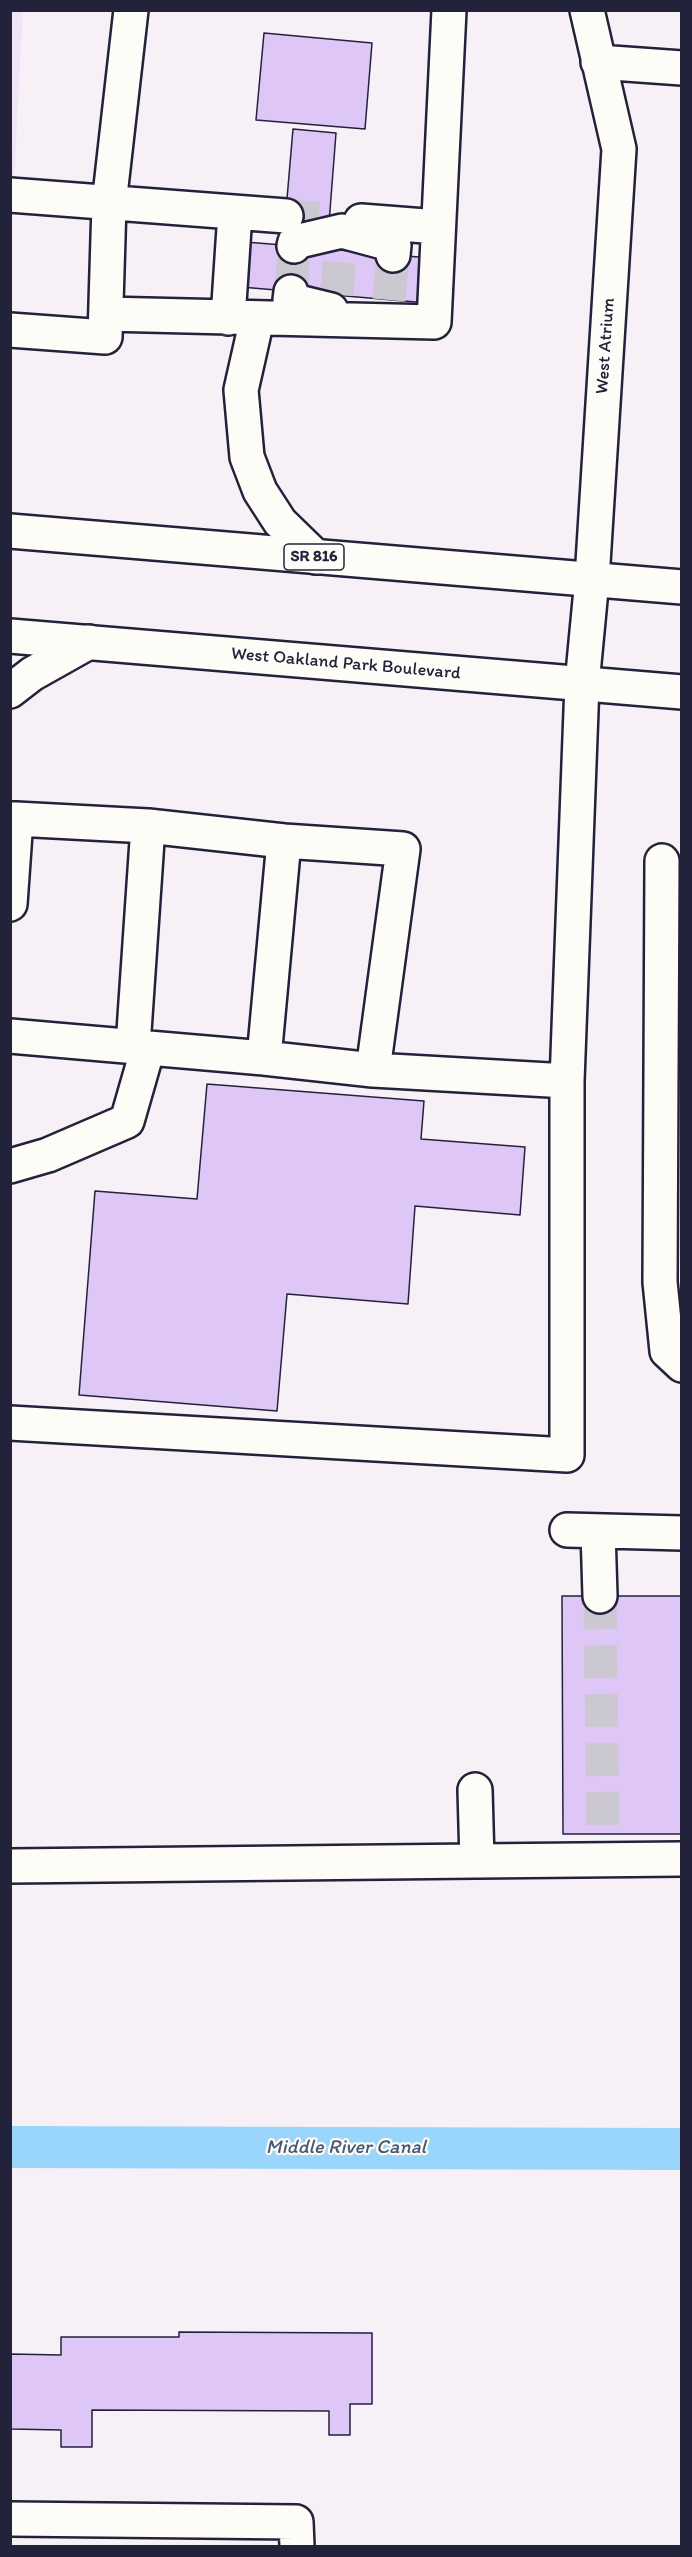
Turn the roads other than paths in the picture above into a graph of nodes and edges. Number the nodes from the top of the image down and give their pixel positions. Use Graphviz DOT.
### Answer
graph roads {
  1 [pos="131,10"];
  2 [pos="448,10"];
  3 [pos="587,10"];
  4 [pos="598,62"];
  5 [pos="681,68"];
  6 [pos="10,195"];
  7 [pos="109,204"];
  8 [pos="235,213"];
  9 [pos="438,227"];
  10 [pos="338,230"];
  11 [pos="393,255"];
  12 [pos="291,292"];
  13 [pos="389,300"];
  14 [pos="336,309"];
  15 [pos="106,314"];
  16 [pos="243,319"];
  17 [pos="10,330"];
  18 [pos="10,531"];
  19 [pos="316,557"];
  20 [pos="592,579"];
  21 [pos="681,587"];
  22 [pos="10,636"];
  23 [pos="89,642"];
  24 [pos="582,684"];
  25 [pos="10,691"];
  26 [pos="681,692"];
  27 [pos="13,819"];
  28 [pos="148,826"];
  29 [pos="284,841"];
  30 [pos="662,861"];
  31 [pos="672,900"];
  32 [pos="10,904"];
  33 [pos="10,1036"];
  34 [pos="140,1047"];
  35 [pos="264,1058"];
  36 [pos="373,1070"];
  37 [pos="567,1081"];
  38 [pos="10,1166"];
  39 [pos="671,1179"];
  40 [pos="681,1365"];
  41 [pos="10,1423"];
  42 [pos="681,1533"];
  43 [pos="600,1596"];
  44 [pos="475,1790"];
  45 [pos="681,1859"];
  46 [pos="477,1861"];
  47 [pos="10,1866"];
  48 [pos="10,2520"];
  49 [pos="297,2547"];
  1 -- 7 [label="main road"];
  2 -- 9 [label="main road"];
  3 -- 4 [label="main road, West Atrium"];
  4 -- 5 [label="main road"];
  4 -- 20 [label="main road, West Atrium"];
  6 -- 7 [label="main road"];
  7 -- 8 [label="main road"];
  7 -- 15 [label="main road"];
  8 -- 10 [label="main road"];
  8 -- 16 [label="main road"];
  9 -- 10 [label="main road"];
  9 -- 14 [label="main road"];
  10 -- 11 [label="main road"];
  12 -- 14 [label="main road"];
  13 -- 14 [label="main road"];
  14 -- 16 [label="main road"];
  15 -- 16 [label="main road"];
  15 -- 17 [label="main road"];
  16 -- 19 [label="main road"];
  18 -- 19 [label="main road, SR 816"];
  19 -- 20 [label="main road, SR 816"];
  20 -- 21 [label="main road, SR 816"];
  20 -- 24 [label="main road, West Atrium"];
  22 -- 23 [label="main road, West Oakland Park Boulevard"];
  23 -- 24 [label="main road, West Oakland Park Boulevard"];
  23 -- 25 [label="main road"];
  24 -- 26 [label="main road, West Oakland Park Boulevard"];
  24 -- 37 [label="main road, West Atrium"];
  27 -- 28 [label="main road"];
  27 -- 32 [label="main road"];
  28 -- 29 [label="main road"];
  28 -- 34 [label="main road"];
  29 -- 35 [label="main road"];
  29 -- 36 [label="main road"];
  30 -- 31 [label="main road"];
  31 -- 39 [label="main road"];
  33 -- 34 [label="main road"];
  34 -- 35 [label="main road"];
  34 -- 38 [label="main road"];
  35 -- 36 [label="main road"];
  36 -- 37 [label="main road"];
  37 -- 41 [label="main road, West Atrium"];
  39 -- 40 [label="main road"];
  42 -- 43 [label="main road"];
  44 -- 46 [label="main road"];
  45 -- 46 [label="main road"];
  46 -- 47 [label="main road"];
  48 -- 49 [label="main road"];
}
